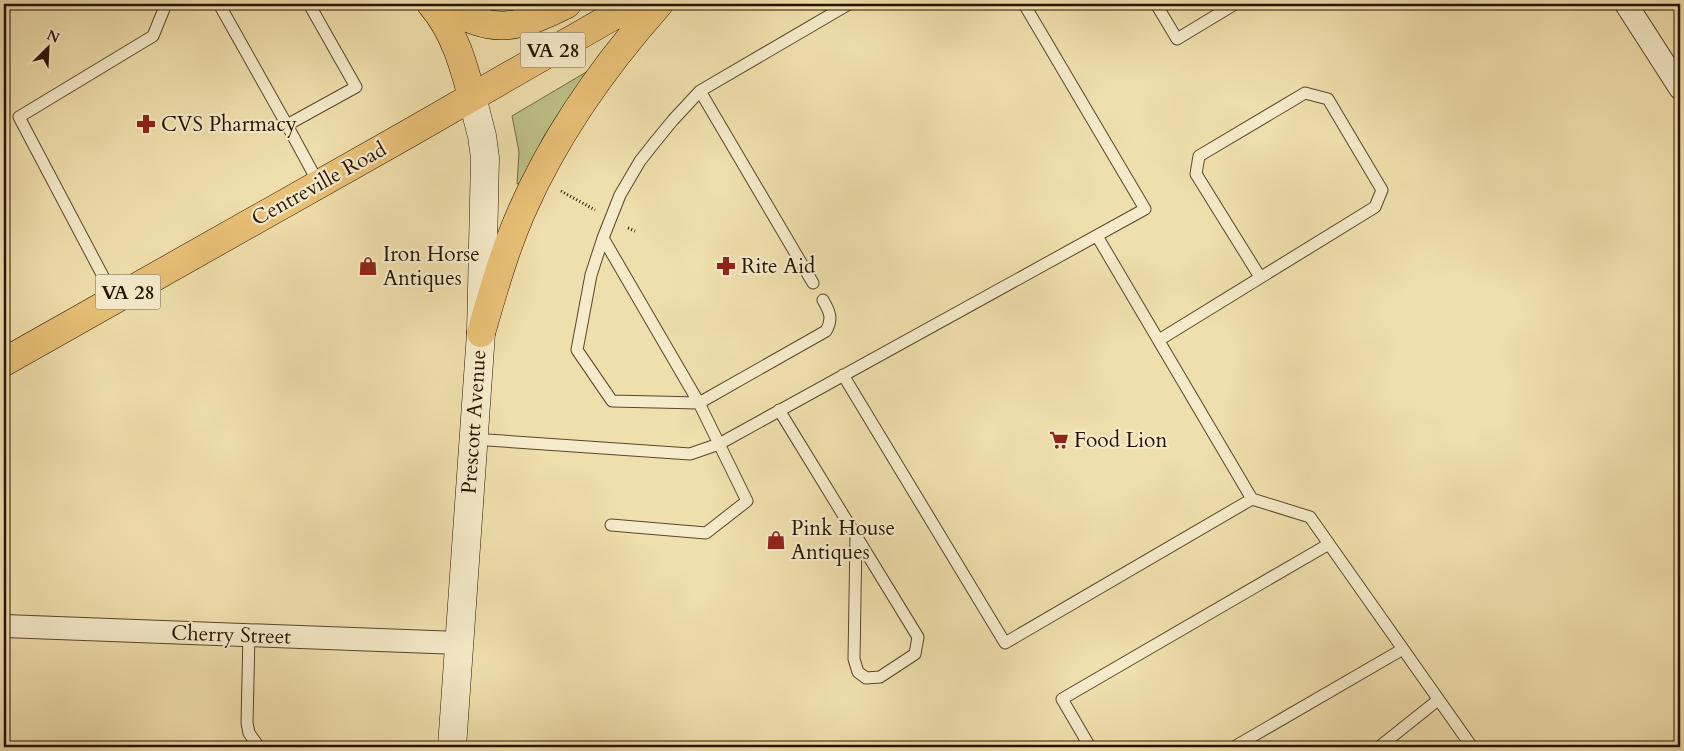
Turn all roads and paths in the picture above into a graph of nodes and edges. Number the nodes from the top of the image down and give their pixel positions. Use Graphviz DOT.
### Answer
graph roads {
  1 [pos="166,4"];
  2 [pos="219,4"];
  3 [pos="309,4"];
  4 [pos="431,4"];
  5 [pos="443,4"];
  6 [pos="567,4"];
  7 [pos="634,4"];
  8 [pos="659,4"];
  9 [pos="849,4"];
  10 [pos="1024,4"];
  11 [pos="1156,4"];
  12 [pos="1235,4"];
  13 [pos="1626,4"];
  14 [pos="1680,88"];
  15 [pos="700,92"];
  16 [pos="472,97"];
  17 [pos="287,125"];
  18 [pos="318,184"];
  19 [pos="554,187"];
  20 [pos="601,214"];
  21 [pos="627,228"];
  22 [pos="635,231"];
  23 [pos="1097,236"];
  24 [pos="603,238"];
  25 [pos="1260,277"];
  26 [pos="813,283"];
  27 [pos="115,299"];
  28 [pos="823,300"];
  29 [pos="480,332"];
  30 [pos="1159,340"];
  31 [pos="4,362"];
  32 [pos="843,375"];
  33 [pos="699,403"];
  34 [pos="779,410"];
  35 [pos="473,439"];
  36 [pos="719,444"];
  37 [pos="1252,499"];
  38 [pos="611,525"];
  39 [pos="856,536"];
  40 [pos="1329,544"];
  41 [pos="4,626"];
  42 [pos="249,635"];
  43 [pos="459,643"];
  44 [pos="1403,649"];
  45 [pos="1438,700"];
  46 [pos="259,747"];
  47 [pos="452,747"];
  48 [pos="1090,747"];
  49 [pos="1234,747"];
  50 [pos="1379,747"];
  51 [pos="1472,747"];
  1 -- 27 [label="lane"];
  2 -- 17 [label="lane"];
  3 -- 17 [label="lane"];
  4 -- 16 [label="main road"];
  5 -- 6 [label="main road"];
  7 -- 16 [label="main road, Centreville Road / VA 28"];
  8 -- 29 [label="main road"];
  9 -- 15 [label="lane"];
  10 -- 23 [label="lane"];
  11 -- 12 [label="lane"];
  13 -- 14 [label="street"];
  15 -- 24 [label="lane"];
  15 -- 26 [label="lane"];
  16 -- 18 [label="main road, Centreville Road / VA 28"];
  16 -- 29 [label="main road, Prescott Avenue"];
  17 -- 18 [label="lane"];
  18 -- 27 [label="main road, Centreville Road / VA 28"];
  19 -- 20 [label="path"];
  21 -- 22 [label="path"];
  23 -- 30 [label="lane"];
  23 -- 32 [label="lane"];
  24 -- 33 [label="lane"];
  24 -- 33 [label="lane"];
  25 -- 25 [label="lane"];
  25 -- 30 [label="lane"];
  27 -- 31 [label="main road, Centreville Road / VA 28"];
  28 -- 33 [label="lane"];
  29 -- 35 [label="main road, Prescott Avenue"];
  30 -- 37 [label="lane"];
  32 -- 34 [label="lane"];
  32 -- 37 [label="lane"];
  33 -- 36 [label="lane"];
  34 -- 36 [label="lane"];
  34 -- 39 [label="lane"];
  35 -- 36 [label="lane"];
  35 -- 43 [label="main road, Prescott Avenue"];
  36 -- 38 [label="lane"];
  37 -- 40 [label="lane"];
  39 -- 39 [label="lane"];
  40 -- 44 [label="lane"];
  40 -- 48 [label="lane"];
  41 -- 42 [label="street, Cherry Street"];
  42 -- 43 [label="street, Cherry Street"];
  42 -- 46 [label="lane"];
  43 -- 47 [label="main road, Prescott Avenue"];
  44 -- 45 [label="lane"];
  44 -- 49 [label="lane"];
  45 -- 50 [label="lane"];
  45 -- 51 [label="lane"];
}
